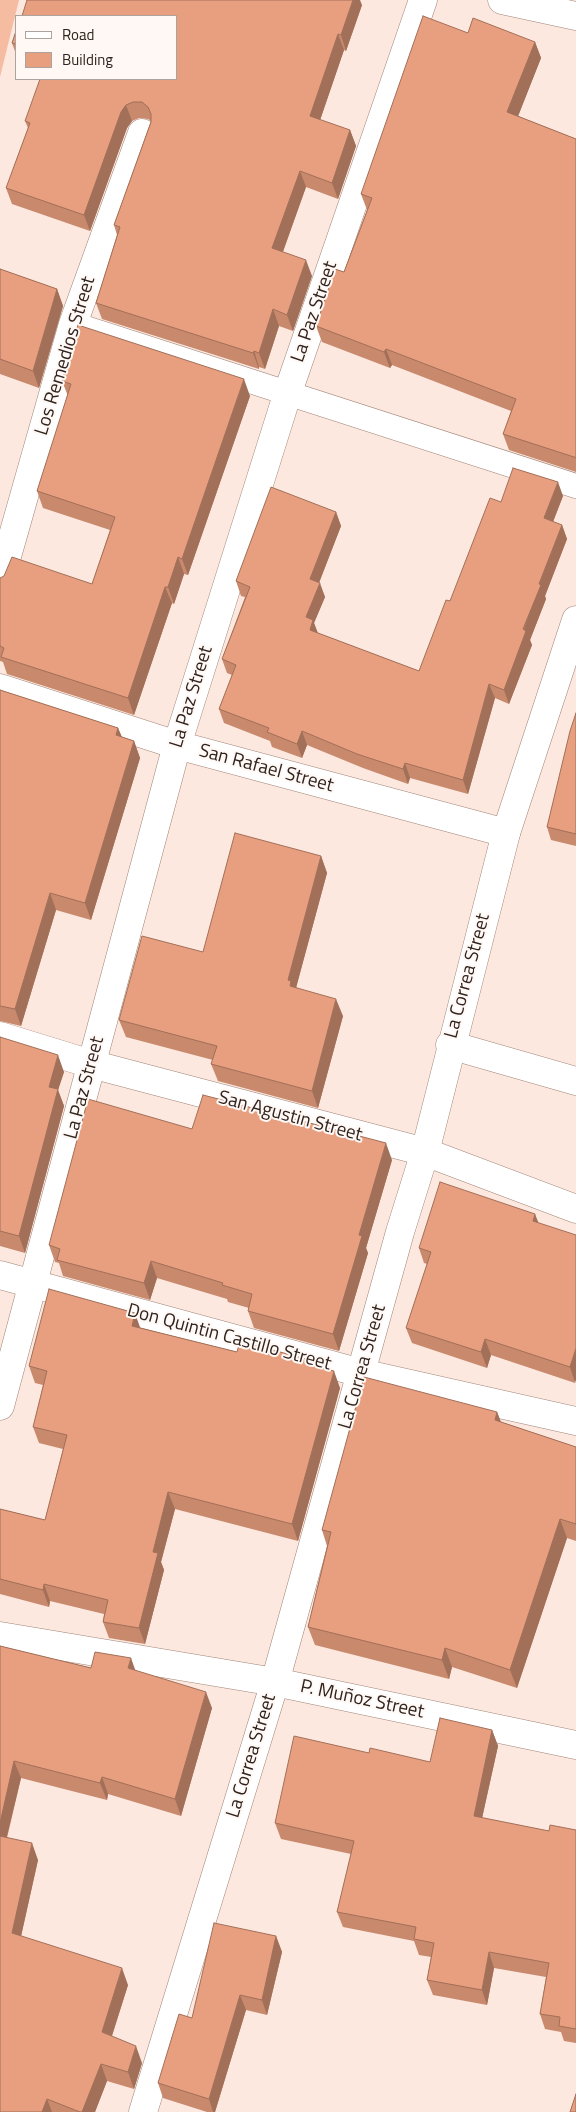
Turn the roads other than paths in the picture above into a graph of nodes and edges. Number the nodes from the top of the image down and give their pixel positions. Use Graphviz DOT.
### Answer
graph roads {
  1 [pos="423,0"];
  2 [pos="502,0"];
  3 [pos="576,16"];
  4 [pos="142,132"];
  5 [pos="73,324"];
  6 [pos="288,392"];
  7 [pos="576,486"];
  8 [pos="0,582"];
  9 [pos="576,620"];
  10 [pos="0,688"];
  11 [pos="177,744"];
  12 [pos="506,833"];
  13 [pos="0,1036"];
  14 [pos="450,1045"];
  15 [pos="91,1064"];
  16 [pos="576,1081"];
  17 [pos="425,1152"];
  18 [pos="576,1209"];
  19 [pos="0,1275"];
  20 [pos="34,1285"];
  21 [pos="361,1373"];
  22 [pos="0,1406"];
  23 [pos="576,1421"];
  24 [pos="0,1636"];
  25 [pos="275,1682"];
  26 [pos="576,1745"];
  27 [pos="144,2112"];
  1 -- 6 [label="street, La Paz Street"];
  2 -- 3 [label="street"];
  4 -- 5 [label="street, Los Remedios Street"];
  5 -- 6 [label="lane"];
  5 -- 8 [label="street, Los Remedios Street"];
  6 -- 7 [label="lane"];
  6 -- 11 [label="street, La Paz Street"];
  9 -- 12 [label="street, La Correa Street"];
  10 -- 11 [label="street, San Rafael Street"];
  11 -- 12 [label="street, San Rafael Street"];
  11 -- 15 [label="street, La Paz Street"];
  12 -- 14 [label="street, La Correa Street"];
  13 -- 15 [label="street, San Agustin Street"];
  14 -- 16 [label="street"];
  14 -- 17 [label="street, La Correa Street"];
  15 -- 17 [label="street, San Agustin Street"];
  15 -- 20 [label="street, La Paz Street"];
  17 -- 18 [label="street, San Agustin Street"];
  17 -- 21 [label="street, La Correa Street"];
  19 -- 20 [label="street, Don Quintin Castillo Street"];
  20 -- 21 [label="street, Don Quintin Castillo Street"];
  20 -- 22 [label="street, La Paz Street"];
  21 -- 23 [label="street, Don Quintin Castillo Street"];
  21 -- 25 [label="street, La Correa Street"];
  24 -- 25 [label="street, P. Muñoz Street"];
  25 -- 26 [label="street, P. Muñoz Street"];
  25 -- 27 [label="street, La Correa Street"];
}
